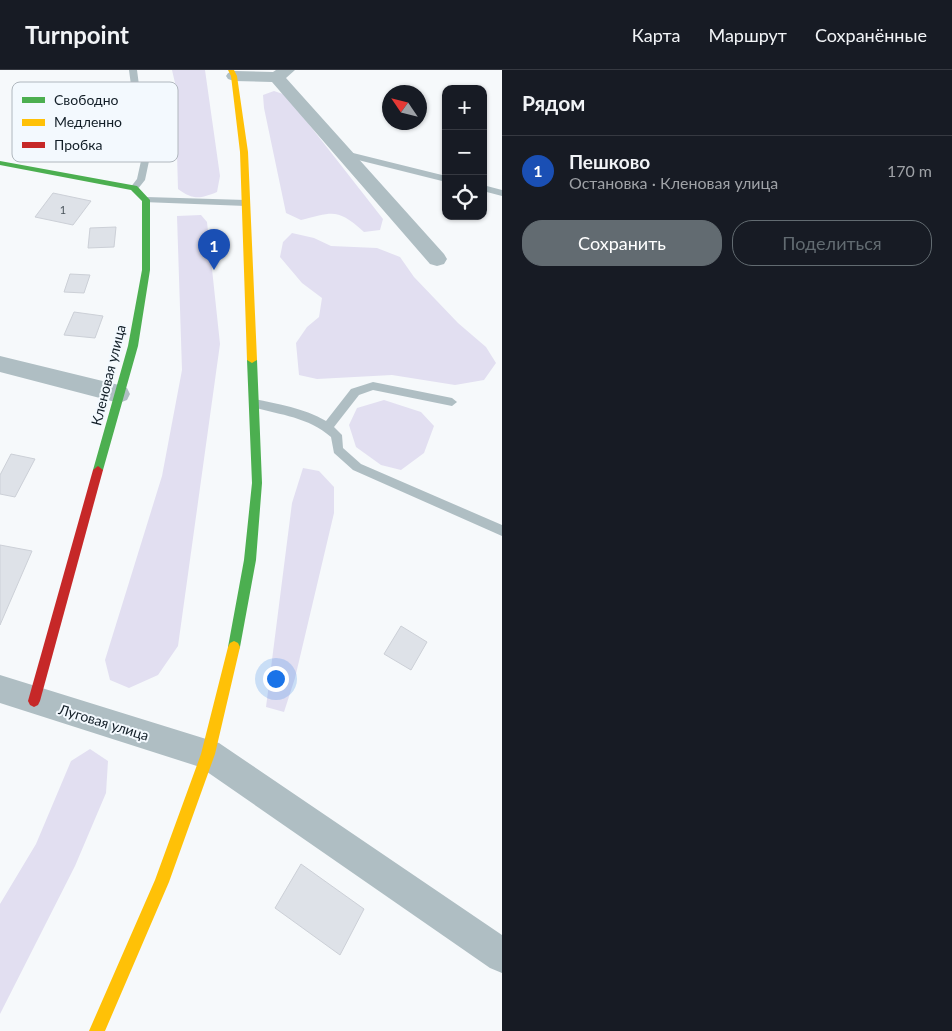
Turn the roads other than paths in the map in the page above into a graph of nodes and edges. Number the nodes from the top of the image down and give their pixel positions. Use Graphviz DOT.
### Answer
graph roads {
  1 [pos="232,73"];
  2 [pos="282,73"];
  3 [pos="345,154"];
  4 [pos="145,162"];
  5 [pos="0,163"];
  6 [pos="442,178"];
  7 [pos="134,188"];
  8 [pos="487,189"];
  9 [pos="502,193"];
  10 [pos="146,200"];
  11 [pos="246,203"];
  12 [pos="437,259"];
  13 [pos="0,364"];
  14 [pos="119,394"];
  15 [pos="452,402"];
  16 [pos="254,403"];
  17 [pos="328,426"];
  18 [pos="502,531"];
  19 [pos="0,689"];
  20 [pos="34,701"];
  21 [pos="208,754"];
  22 [pos="502,956"];
  23 [pos="96,1031"];
  1 -- 2 [label="street"];
  1 -- 11 [label="main road"];
  2 -- 3 [label="street"];
  3 -- 6 [label="lane"];
  3 -- 12 [label="street"];
  4 -- 7 [label="lane"];
  5 -- 7 [label="main road"];
  7 -- 10 [label="main road"];
  8 -- 9 [label="lane"];
  10 -- 11 [label="lane"];
  10 -- 14 [label="main road, Кленовая улица"];
  11 -- 16 [label="main road"];
  13 -- 14 [label="street"];
  14 -- 20 [label="main road, Кленовая улица"];
  15 -- 17 [label="lane"];
  16 -- 17 [label="lane"];
  16 -- 21 [label="main road"];
  17 -- 18 [label="lane"];
  19 -- 20 [label="street, Луговая улица"];
  20 -- 21 [label="street, Луговая улица"];
  21 -- 22 [label="street, Луговая улица"];
  21 -- 23 [label="main road"];
}
